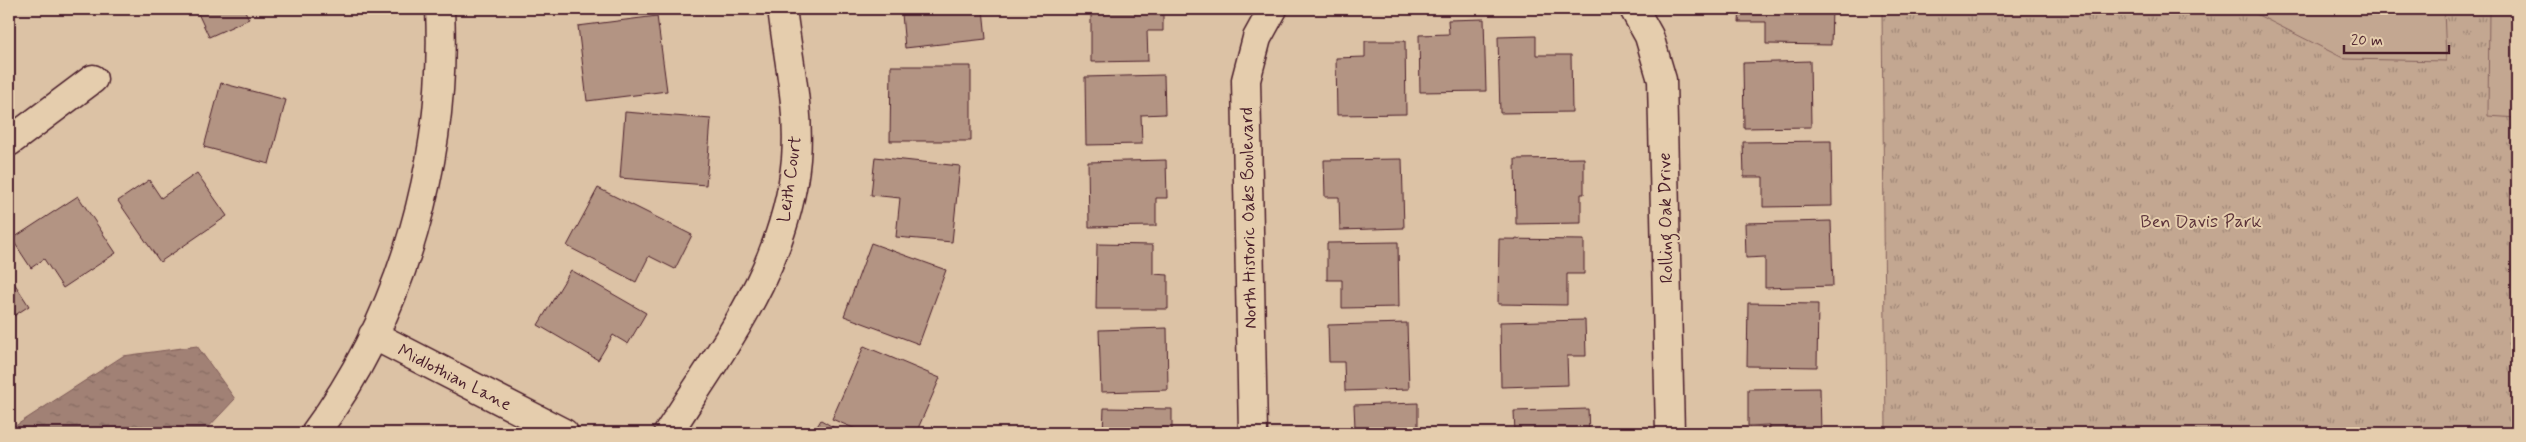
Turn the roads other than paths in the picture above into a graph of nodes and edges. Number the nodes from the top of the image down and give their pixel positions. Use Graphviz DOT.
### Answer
graph roads {
  1 [pos="440,9"];
  2 [pos="1272,9"];
  3 [pos="1634,9"];
  4 [pos="782,16"];
  5 [pos="93,78"];
  6 [pos="9,142"];
  7 [pos="373,335"];
  8 [pos="316,433"];
  9 [pos="564,433"];
  10 [pos="668,433"];
  11 [pos="1253,433"];
  12 [pos="1670,433"];
  1 -- 7 [label="street"];
  2 -- 11 [label="street, North Historic Oaks Boulevard"];
  3 -- 12 [label="street, Rolling Oak Drive"];
  4 -- 10 [label="street, Leith Court"];
  5 -- 6 [label="street"];
  7 -- 8 [label="street"];
  7 -- 9 [label="street, Midlothian Lane"];
}
